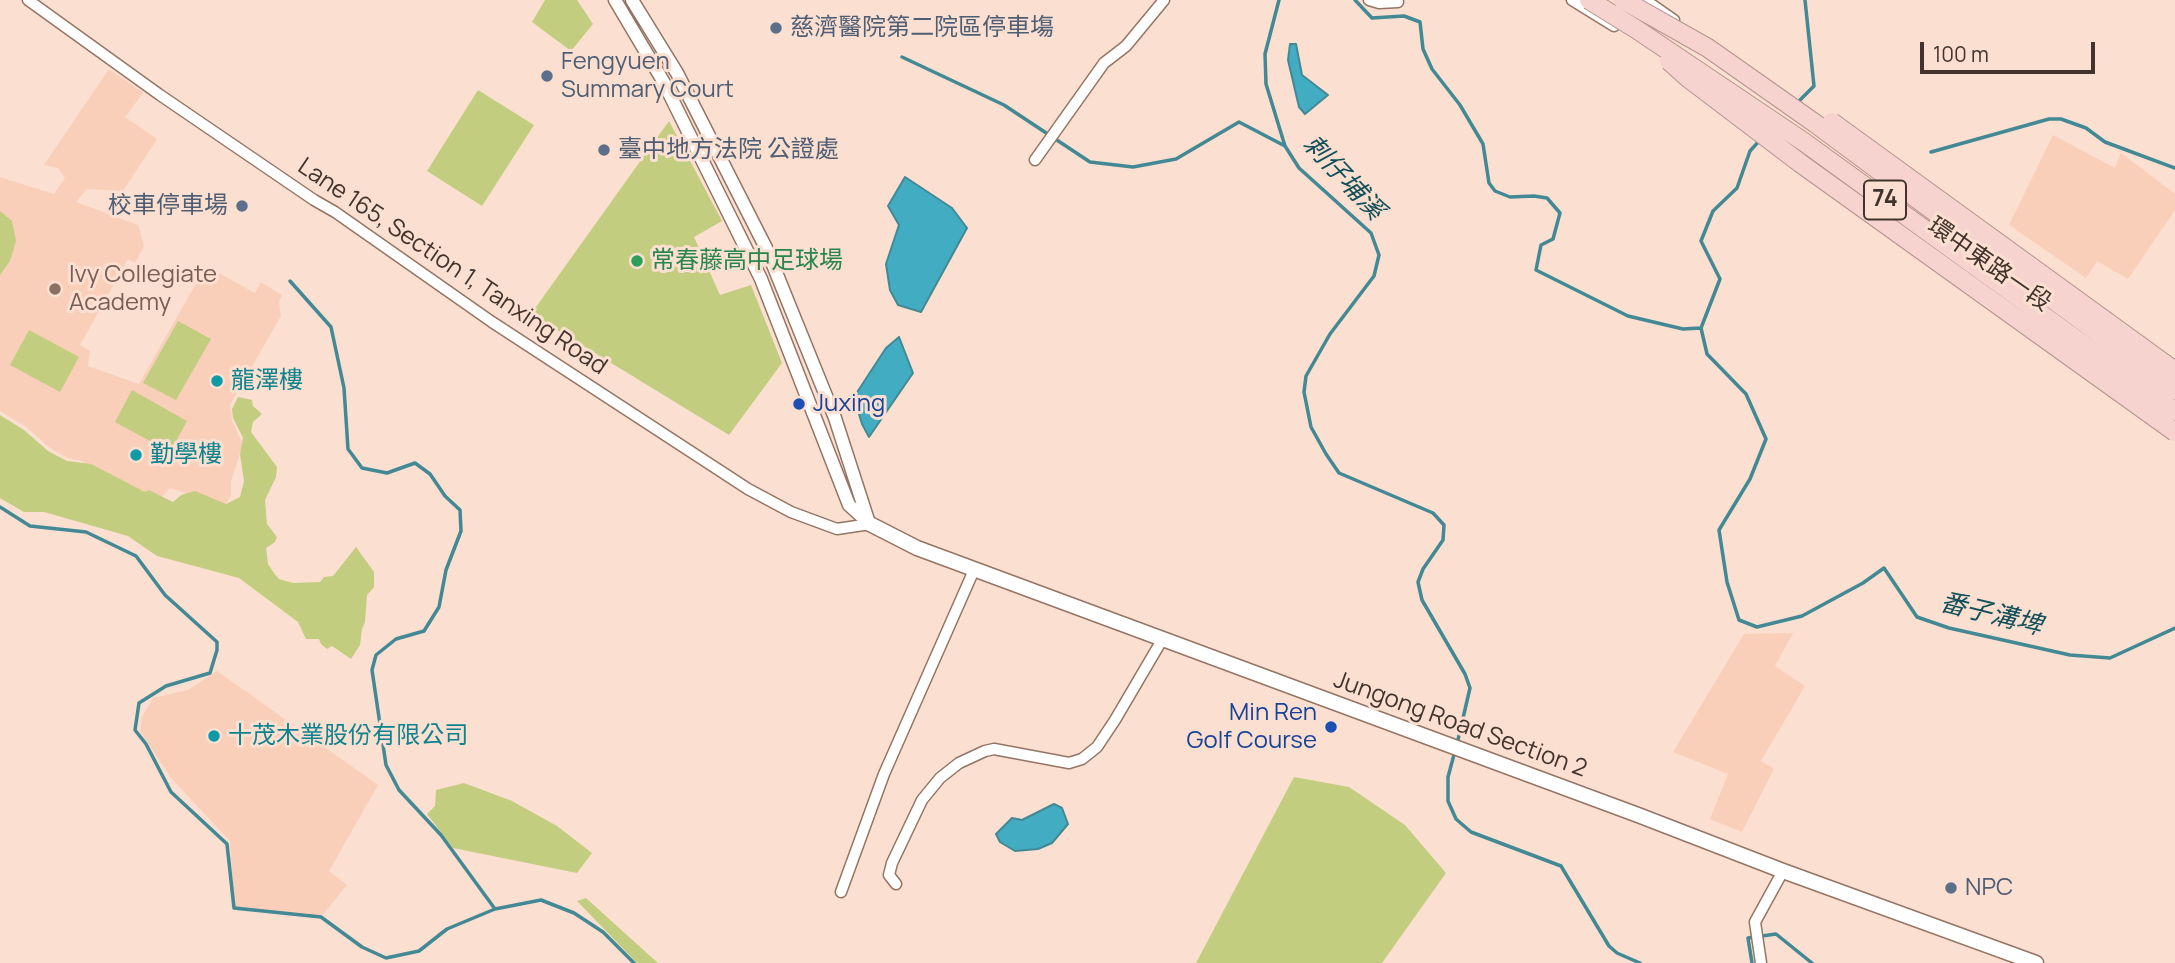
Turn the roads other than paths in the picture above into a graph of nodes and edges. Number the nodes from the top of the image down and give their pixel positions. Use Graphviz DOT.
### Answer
graph roads {
  1 [pos="28,0"];
  2 [pos="632,0"];
  3 [pos="1164,0"];
  4 [pos="1369,0"];
  5 [pos="1572,0"];
  6 [pos="1588,0"];
  7 [pos="1623,0"];
  8 [pos="1645,0"];
  9 [pos="1398,2"];
  10 [pos="618,5"];
  11 [pos="1677,22"];
  12 [pos="1636,29"];
  13 [pos="1708,48"];
  14 [pos="1658,52"];
  15 [pos="1035,160"];
  16 [pos="2175,371"];
  17 [pos="2175,382"];
  18 [pos="2175,390"];
  19 [pos="2175,411"];
  20 [pos="2175,422"];
  21 [pos="2175,432"];
  22 [pos="870,524"];
  23 [pos="974,570"];
  24 [pos="1162,640"];
  25 [pos="1783,871"];
  26 [pos="896,884"];
  27 [pos="841,892"];
  28 [pos="1761,963"];
  29 [pos="2036,963"];
  1 -- 22 [label="street, Lane 165, Section 1, Tanxing Road"];
  2 -- 10 [label="street"];
  2 -- 22 [label="street"];
  3 -- 15 [label="street"];
  4 -- 9 [label="street"];
  5 -- 14 [label="street, 環中東路一段"];
  6 -- 12 [label="highway, 74, bridge"];
  7 -- 13 [label="highway, 74, bridge"];
  8 -- 11 [label="street, 環中東路一段"];
  10 -- 22 [label="street"];
  11 -- 14 [label="street"];
  11 -- 17 [label="street, 環中東路一段"];
  12 -- 19 [label="highway, 74, bridge"];
  12 -- 21 [label="highway, 74, bridge"];
  13 -- 16 [label="highway, 74, bridge"];
  13 -- 18 [label="highway, 74, bridge"];
  14 -- 20 [label="street, 環中東路一段"];
  22 -- 23 [label="main road, Jungong Road Section 2"];
  23 -- 24 [label="main road, Jungong Road Section 2"];
  23 -- 27 [label="street"];
  24 -- 25 [label="main road, Jungong Road Section 2"];
  24 -- 26 [label="street"];
  25 -- 28 [label="street"];
  25 -- 29 [label="main road, Jungong Road Section 2"];
}
